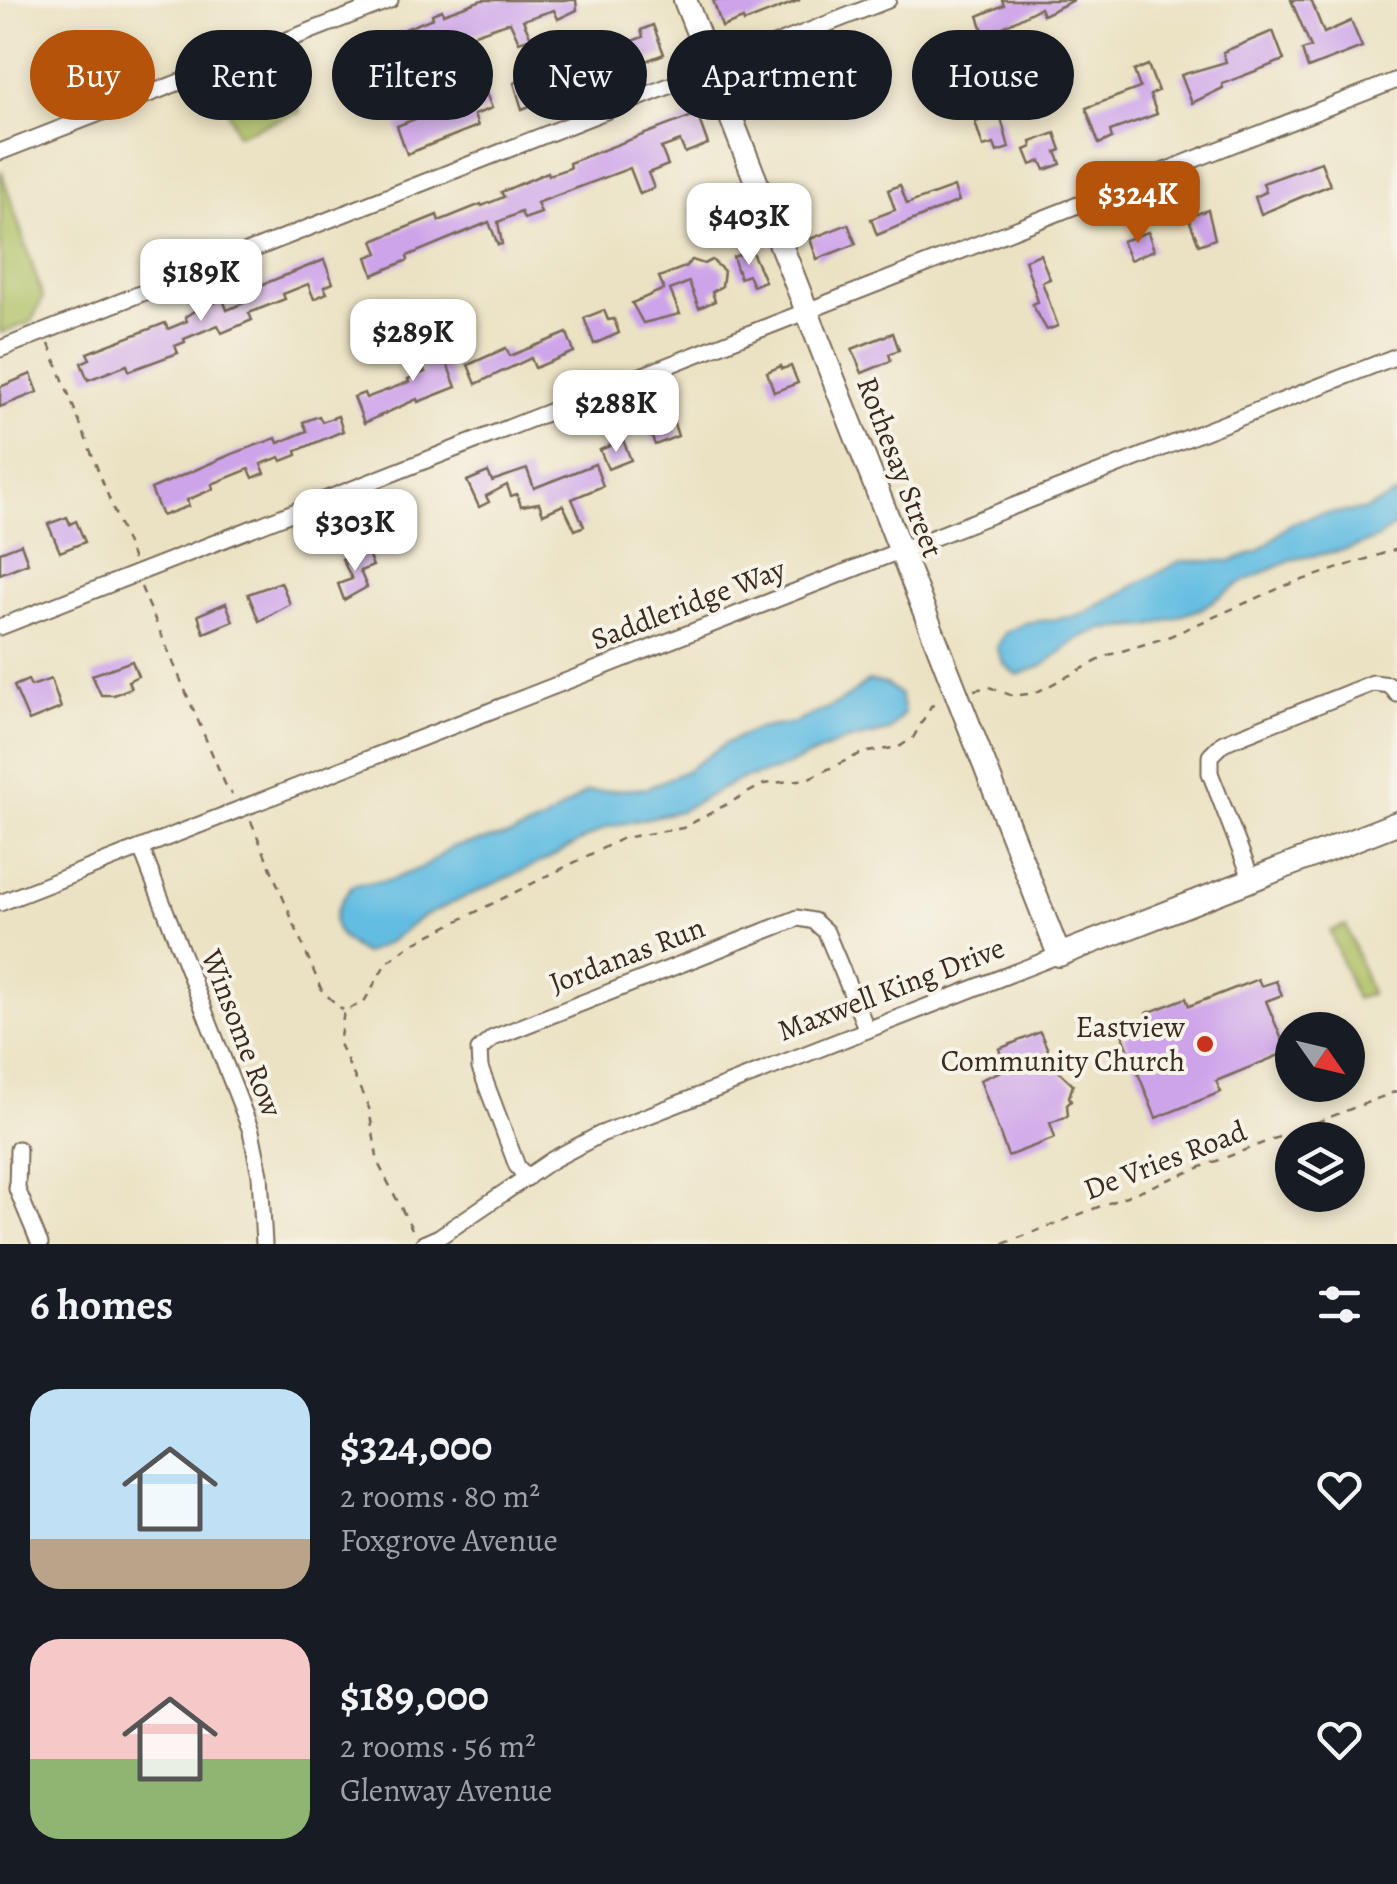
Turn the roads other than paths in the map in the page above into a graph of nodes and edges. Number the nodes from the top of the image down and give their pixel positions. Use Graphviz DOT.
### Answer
graph roads {
  1 [pos="390,0"];
  2 [pos="685,0"];
  3 [pos="888,0"];
  4 [pos="697,30"];
  5 [pos="811,30"];
  6 [pos="1397,80"];
  7 [pos="667,87"];
  8 [pos="732,120"];
  9 [pos="0,152"];
  10 [pos="807,311"];
  11 [pos="0,349"];
  12 [pos="1397,356"];
  13 [pos="900,551"];
  14 [pos="0,627"];
  15 [pos="1397,694"];
  16 [pos="1397,823"];
  17 [pos="142,848"];
  18 [pos="1252,880"];
  19 [pos="0,904"];
  20 [pos="1059,955"];
  21 [pos="867,1030"];
  22 [pos="18,1150"];
  23 [pos="526,1178"];
  24 [pos="40,1244"];
  25 [pos="264,1244"];
  26 [pos="423,1244"];
  1 -- 9 [label="street"];
  2 -- 4 [label="street, Rothesay Street"];
  3 -- 5 [label="street"];
  6 -- 10 [label="street"];
  7 -- 11 [label="street"];
  8 -- 10 [label="street, Rothesay Street"];
  10 -- 13 [label="street, Rothesay Street"];
  10 -- 14 [label="street"];
  12 -- 13 [label="street, Saddleridge Way"];
  13 -- 17 [label="street, Saddleridge Way"];
  13 -- 20 [label="street, Rothesay Street"];
  15 -- 18 [label="street"];
  16 -- 18 [label="street, Maxwell King Drive"];
  17 -- 19 [label="street, Saddleridge Way"];
  17 -- 25 [label="street, Winsome Row"];
  18 -- 20 [label="street, Maxwell King Drive"];
  20 -- 21 [label="street, Maxwell King Drive"];
  21 -- 23 [label="street, Maxwell King Drive"];
  21 -- 23 [label="street, Jordanas Run"];
  22 -- 24 [label="street"];
  23 -- 26 [label="street, Maxwell King Drive"];
}
